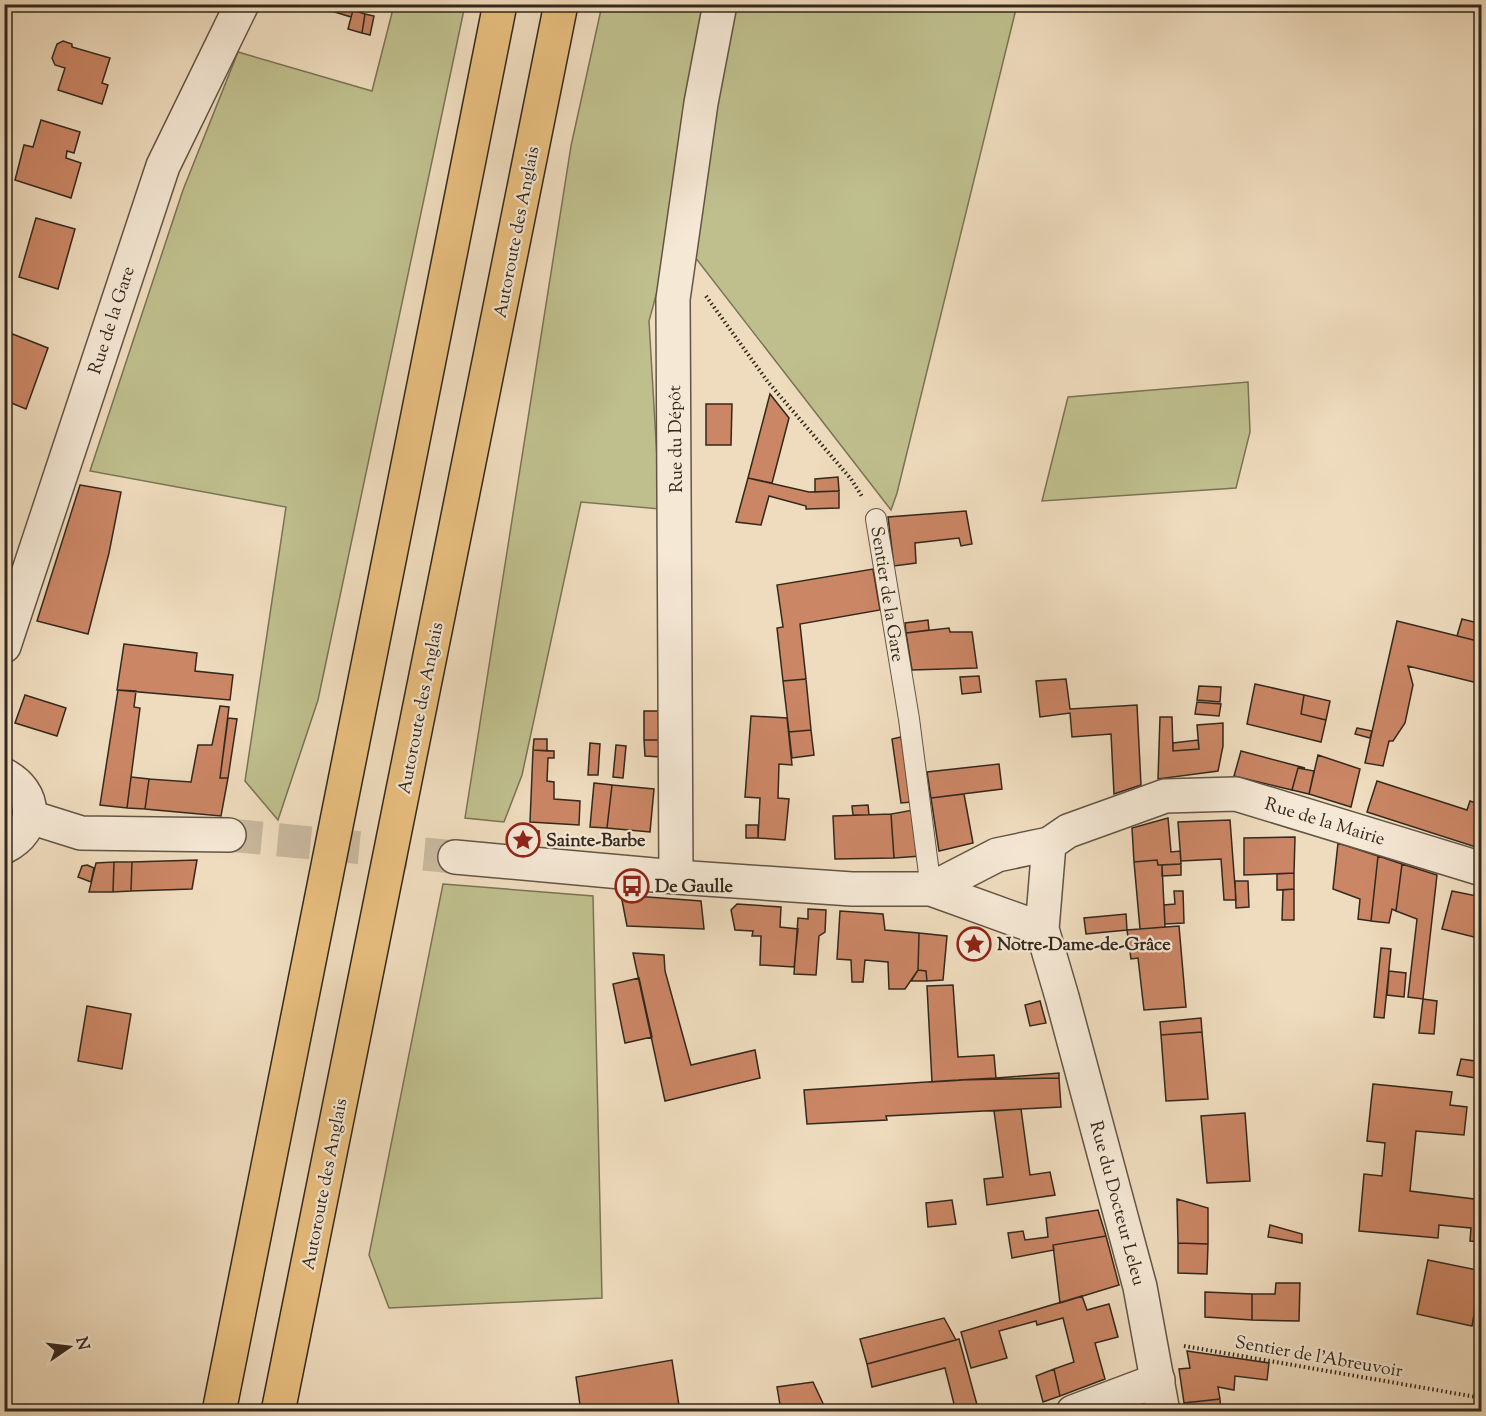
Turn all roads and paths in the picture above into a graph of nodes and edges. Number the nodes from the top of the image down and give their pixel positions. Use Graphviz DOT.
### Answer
graph roads {
  1 [pos="242,4"];
  2 [pos="500,4"];
  3 [pos="561,4"];
  4 [pos="720,4"];
  5 [pos="678,256"];
  6 [pos="876,519"];
  7 [pos="4,646"];
  8 [pos="7,771"];
  9 [pos="30,817"];
  10 [pos="229,835"];
  11 [pos="1049,844"];
  12 [pos="5,848"];
  13 [pos="455,857"];
  14 [pos="1482,869"];
  15 [pos="676,877"];
  16 [pos="931,889"];
  17 [pos="1042,929"];
  18 [pos="1155,1365"];
  19 [pos="1482,1398"];
  20 [pos="219,1412"];
  21 [pos="278,1412"];
  22 [pos="1073,1412"];
  23 [pos="1163,1412"];
  1 -- 7 [label="street, Rue de la Gare"];
  2 -- 20 [label="highway"];
  3 -- 21 [label="highway, Autoroute des Anglais"];
  4 -- 5 [label="street, Rue du Dépôt"];
  5 -- 6 [label="path, Sentier de la Gare"];
  5 -- 15 [label="street, Rue du Dépôt"];
  6 -- 16 [label="lane, Sentier de la Gare"];
  8 -- 9 [label="street"];
  9 -- 10 [label="street"];
  9 -- 12 [label="street"];
  11 -- 14 [label="street, Rue de la Mairie"];
  11 -- 16 [label="street, Rue de la Mairie"];
  11 -- 17 [label="street"];
  13 -- 15 [label="street"];
  15 -- 16 [label="street"];
  16 -- 17 [label="street"];
  17 -- 18 [label="street, Rue du Docteur Leleu"];
  18 -- 19 [label="path, Sentier de l'Abreuvoir"];
  18 -- 22 [label="street"];
  18 -- 23 [label="street, Rue du Docteur Leleu"];
}
